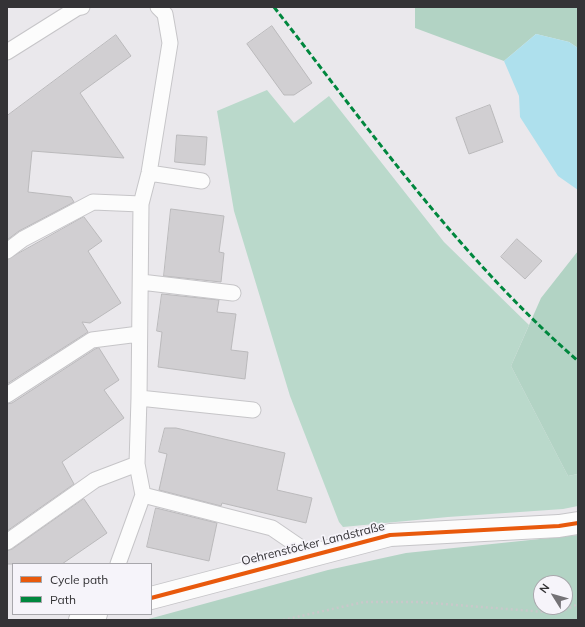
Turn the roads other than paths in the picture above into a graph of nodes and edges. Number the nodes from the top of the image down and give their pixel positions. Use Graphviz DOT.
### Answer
graph roads {
  1 [pos="82,7"];
  2 [pos="158,7"];
  3 [pos="7,52"];
  4 [pos="149,172"];
  5 [pos="202,181"];
  6 [pos="141,204"];
  7 [pos="7,251"];
  8 [pos="140,282"];
  9 [pos="233,293"];
  10 [pos="139,334"];
  11 [pos="7,395"];
  12 [pos="139,398"];
  13 [pos="253,410"];
  14 [pos="136,464"];
  15 [pos="143,495"];
  16 [pos="578,523"];
  17 [pos="7,542"];
  18 [pos="310,554"];
  19 [pos="118,563"];
  20 [pos="152,598"];
  21 [pos="93,615"];
  22 [pos="80,620"];
  1 -- 3 [label="lane"];
  2 -- 4 [label="lane"];
  4 -- 5 [label="lane"];
  4 -- 6 [label="lane"];
  6 -- 7 [label="lane"];
  6 -- 8 [label="lane"];
  8 -- 9 [label="lane"];
  8 -- 10 [label="lane"];
  10 -- 11 [label="lane"];
  10 -- 12 [label="lane"];
  12 -- 13 [label="lane"];
  12 -- 14 [label="lane"];
  14 -- 15 [label="lane"];
  14 -- 17 [label="lane"];
  15 -- 18 [label="lane"];
  15 -- 19 [label="lane"];
  16 -- 18 [label="street, Oehrenstöcker Landstraße"];
  18 -- 20 [label="street, Oehrenstöcker Landstraße"];
  21 -- 22 [label="street"];
}
